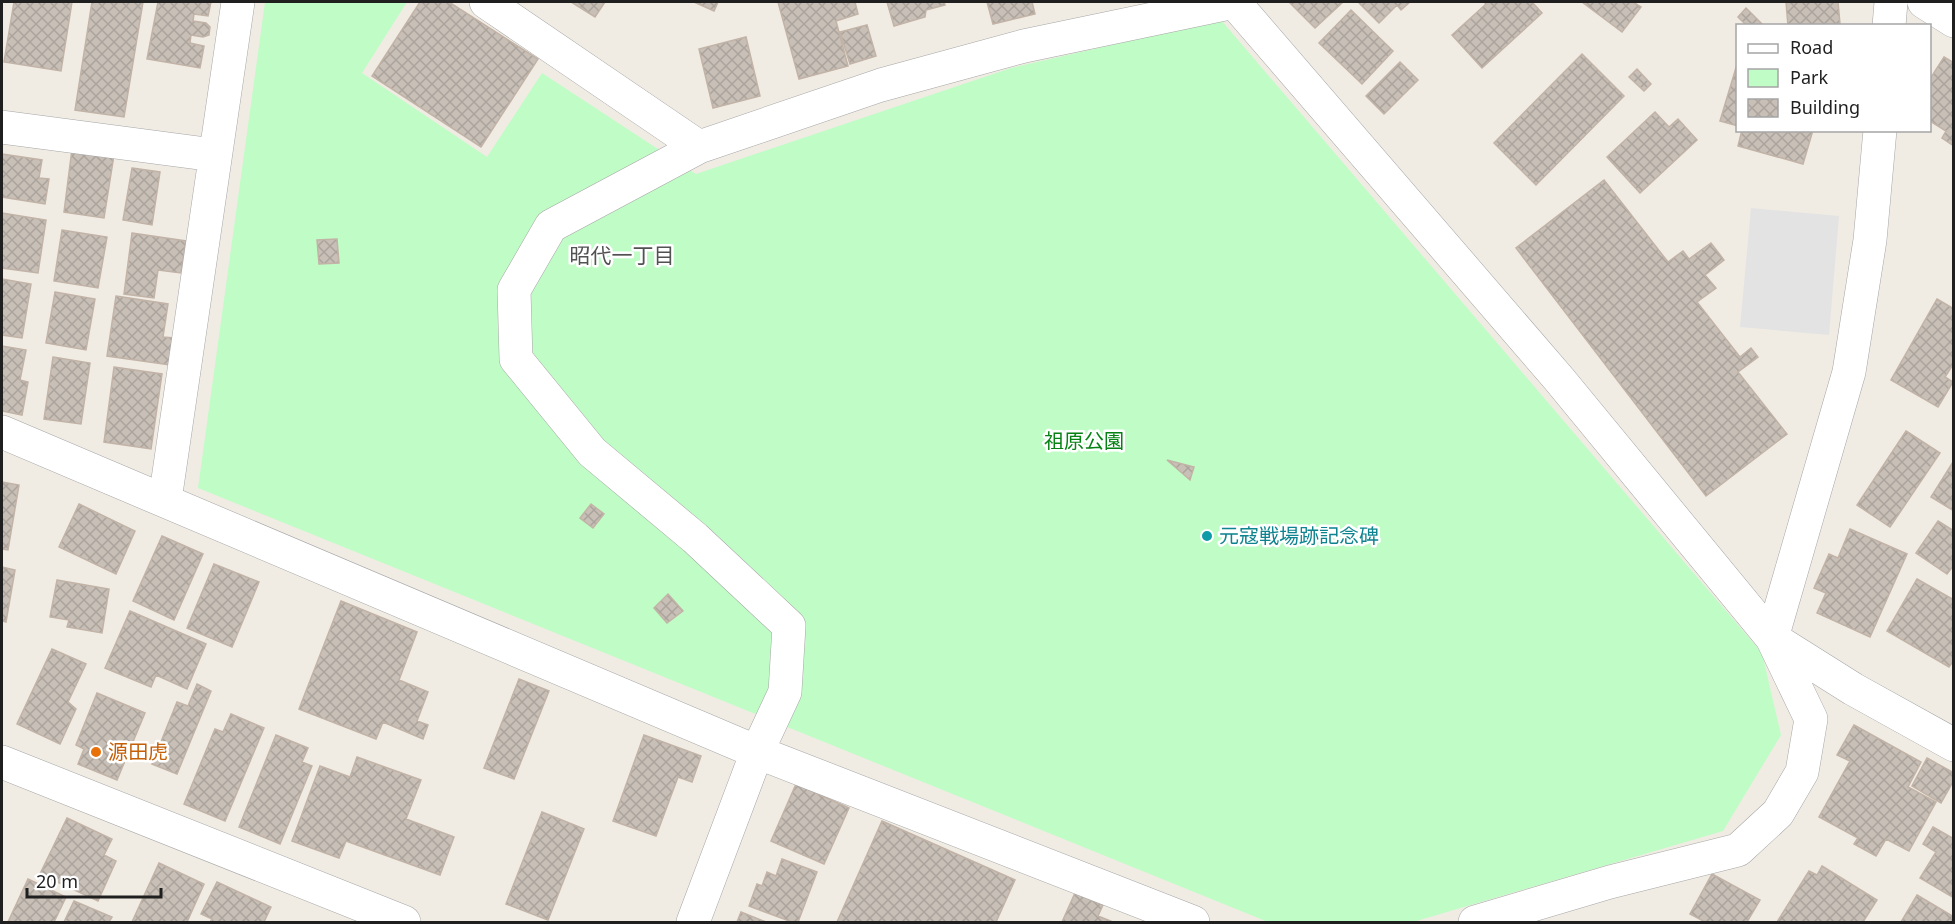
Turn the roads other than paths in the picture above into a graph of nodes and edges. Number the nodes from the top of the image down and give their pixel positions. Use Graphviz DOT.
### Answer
graph roads {
  1 [pos="237,2"];
  2 [pos="486,2"];
  3 [pos="1234,2"];
  4 [pos="1891,2"];
  5 [pos="1924,2"];
  6 [pos="1953,21"];
  7 [pos="1889,24"];
  8 [pos="2,127"];
  9 [pos="1880,132"];
  10 [pos="699,147"];
  11 [pos="214,155"];
  12 [pos="2,432"];
  13 [pos="165,500"];
  14 [pos="1772,638"];
  15 [pos="1953,745"];
  16 [pos="757,752"];
  17 [pos="2,762"];
  18 [pos="404,922"];
  19 [pos="693,922"];
  20 [pos="1193,922"];
  21 [pos="1475,922"];
  1 -- 11 [label="street"];
  2 -- 10 [label="street"];
  3 -- 10 [label="street"];
  3 -- 14 [label="street"];
  4 -- 7 [label="street"];
  5 -- 6 [label="street"];
  8 -- 11 [label="street"];
  9 -- 14 [label="street"];
  10 -- 16 [label="street"];
  11 -- 13 [label="street"];
  12 -- 13 [label="street"];
  13 -- 16 [label="street"];
  14 -- 15 [label="street"];
  14 -- 21 [label="street"];
  16 -- 19 [label="street"];
  16 -- 20 [label="street"];
  17 -- 18 [label="street"];
}
